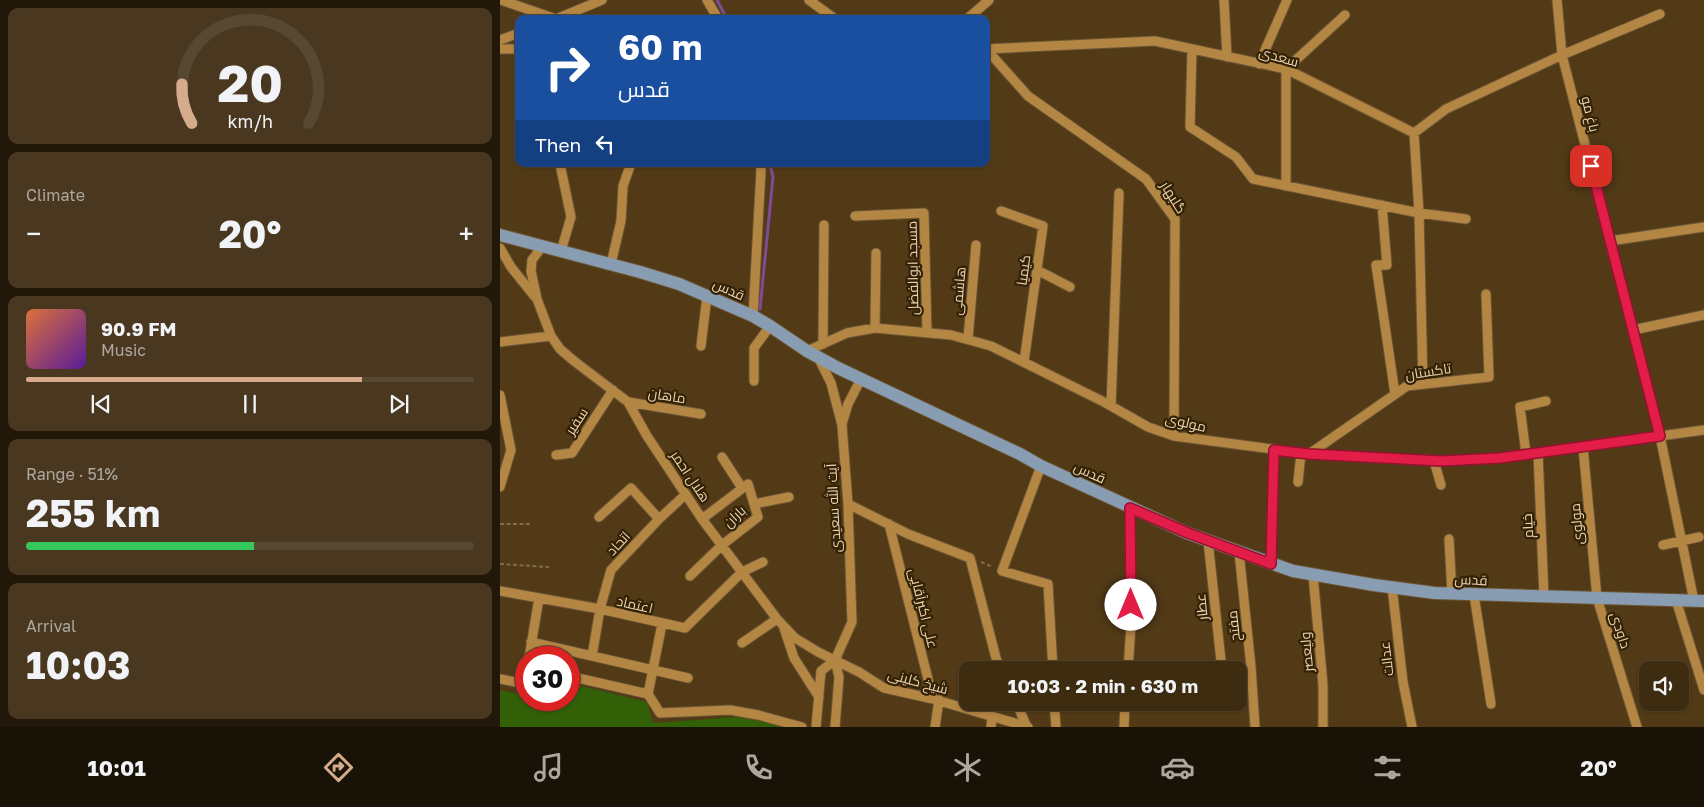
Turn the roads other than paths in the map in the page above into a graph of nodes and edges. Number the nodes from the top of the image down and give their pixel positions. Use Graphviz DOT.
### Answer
graph roads {
  1 [pos="501,0"];
  2 [pos="602,0"];
  3 [pos="707,0"];
  4 [pos="809,0"];
  5 [pos="988,0"];
  6 [pos="1224,0"];
  7 [pos="1287,0"];
  8 [pos="1557,0"];
  9 [pos="1660,14"];
  10 [pos="544,15"];
  11 [pos="566,15"];
  12 [pos="716,15"];
  13 [pos="830,15"];
  14 [pos="971,15"];
  15 [pos="1345,15"];
  16 [pos="515,34"];
  17 [pos="500,40"];
  18 [pos="500,49"];
  19 [pos="515,49"];
  20 [pos="1192,49"];
  21 [pos="990,50"];
  22 [pos="990,53"];
  23 [pos="1562,55"];
  24 [pos="1227,57"];
  25 [pos="1259,64"];
  26 [pos="1286,69"];
  27 [pos="1414,133"];
  28 [pos="561,167"];
  29 [pos="630,167"];
  30 [pos="760,167"];
  31 [pos="1286,186"];
  32 [pos="1119,193"];
  33 [pos="1382,205"];
  34 [pos="1001,212"];
  35 [pos="1418,213"];
  36 [pos="855,216"];
  37 [pos="1466,219"];
  38 [pos="824,225"];
  39 [pos="1704,227"];
  40 [pos="500,235"];
  41 [pos="1610,241"];
  42 [pos="976,245"];
  43 [pos="542,247"];
  44 [pos="500,248"];
  45 [pos="561,251"];
  46 [pos="876,253"];
  47 [pos="611,264"];
  48 [pos="1037,270"];
  49 [pos="1070,287"];
  50 [pos="1486,294"];
  51 [pos="707,296"];
  52 [pos="537,299"];
  53 [pos="1704,315"];
  54 [pos="753,316"];
  55 [pos="770,326"];
  56 [pos="875,328"];
  57 [pos="1633,330"];
  58 [pos="927,332"];
  59 [pos="551,336"];
  60 [pos="968,339"];
  61 [pos="500,342"];
  62 [pos="823,344"];
  63 [pos="701,346"];
  64 [pos="812,354"];
  65 [pos="1024,362"];
  66 [pos="861,379"];
  67 [pos="754,380"];
  68 [pos="1423,384"];
  69 [pos="613,390"];
  70 [pos="1395,394"];
  71 [pos="500,395"];
  72 [pos="1546,401"];
  73 [pos="628,402"];
  74 [pos="1111,406"];
  75 [pos="501,407"];
  76 [pos="700,414"];
  77 [pos="842,425"];
  78 [pos="1704,430"];
  79 [pos="1174,436"];
  80 [pos="1660,436"];
  81 [pos="1583,447"];
  82 [pos="500,448"];
  83 [pos="511,450"];
  84 [pos="1274,450"];
  85 [pos="1305,453"];
  86 [pos="1538,453"];
  87 [pos="556,454"];
  88 [pos="1526,454"];
  89 [pos="722,457"];
  90 [pos="1434,461"];
  91 [pos="1041,466"];
  92 [pos="1298,482"];
  93 [pos="1441,485"];
  94 [pos="500,487"];
  95 [pos="742,488"];
  96 [pos="686,494"];
  97 [pos="789,496"];
  98 [pos="754,504"];
  99 [pos="848,504"];
  100 [pos="1130,508"];
  101 [pos="599,517"];
  102 [pos="659,519"];
  103 [pos="702,519"];
  104 [pos="889,524"];
  105 [pos="1699,537"];
  106 [pos="1449,538"];
  107 [pos="1208,541"];
  108 [pos="1682,542"];
  109 [pos="722,545"];
  110 [pos="1663,545"];
  111 [pos="1239,552"];
  112 [pos="763,562"];
  113 [pos="1271,564"];
  114 [pos="742,572"];
  115 [pos="1313,575"];
  116 [pos="690,576"];
  117 [pos="1392,587"];
  118 [pos="500,591"];
  119 [pos="1452,594"];
  120 [pos="1474,595"];
  121 [pos="1544,597"];
  122 [pos="539,598"];
  123 [pos="1597,598"];
  124 [pos="1676,600"];
  125 [pos="1699,601"];
  126 [pos="600,609"];
  127 [pos="780,622"];
  128 [pos="662,624"];
  129 [pos="531,642"];
  130 [pos="742,643"];
  131 [pos="531,646"];
  132 [pos="592,656"];
  133 [pos="835,660"];
  134 [pos="997,661"];
  135 [pos="1052,661"];
  136 [pos="1129,661"];
  137 [pos="1221,661"];
  138 [pos="653,670"];
  139 [pos="1702,674"];
  140 [pos="688,678"];
  141 [pos="580,679"];
  142 [pos="500,680"];
  143 [pos="515,682"];
  144 [pos="1704,690"];
  145 [pos="648,694"];
  146 [pos="819,698"];
  147 [pos="936,700"];
  148 [pos="1491,704"];
  149 [pos="1020,711"];
  150 [pos="1055,711"];
  151 [pos="1125,711"];
  152 [pos="992,717"];
  153 [pos="802,727"];
  154 [pos="816,727"];
  155 [pos="835,727"];
  156 [pos="935,727"];
  157 [pos="991,727"];
  158 [pos="1027,727"];
  159 [pos="1056,727"];
  160 [pos="1124,727"];
  161 [pos="1255,727"];
  162 [pos="1323,727"];
  163 [pos="1412,727"];
  164 [pos="1637,727"];
  1 -- 10 [label="street"];
  2 -- 11 [label="street"];
  3 -- 12 [label="street"];
  4 -- 13 [label="street"];
  5 -- 14 [label="street"];
  6 -- 24 [label="street"];
  7 -- 25 [label="street"];
  8 -- 23 [label="street, باغ مو"];
  9 -- 23 [label="street"];
  15 -- 26 [label="street"];
  16 -- 17 [label="street"];
  18 -- 19 [label="street"];
  20 -- 21 [label="street, سعدی"];
  20 -- 24 [label="street, سعدی"];
  20 -- 31 [label="street"];
  22 -- 79 [label="street, گلبهار"];
  23 -- 27 [label="street"];
  23 -- 41 [label="street, باغ مو"];
  24 -- 25 [label="street, سعدی"];
  25 -- 26 [label="street, سعدی"];
  26 -- 27 [label="street, سعدی"];
  26 -- 31 [label="street"];
  27 -- 35 [label="street"];
  28 -- 45 [label="street"];
  29 -- 47 [label="street"];
  30 -- 54 [label="street"];
  31 -- 33 [label="street"];
  32 -- 74 [label="street"];
  33 -- 35 [label="street"];
  33 -- 70 [label="street"];
  34 -- 48 [label="street, کیمیا"];
  35 -- 37 [label="street"];
  35 -- 68 [label="street"];
  36 -- 58 [label="street, مسجد ابوالفضل"];
  38 -- 62 [label="street"];
  39 -- 41 [label="street"];
  40 -- 43 [label="main road, قدس"];
  41 -- 57 [label="street, باغ مو"];
  42 -- 60 [label="street, هاشمی"];
  43 -- 45 [label="main road, قدس"];
  43 -- 52 [label="street"];
  44 -- 52 [label="street"];
  45 -- 47 [label="main road, قدس"];
  46 -- 56 [label="street"];
  47 -- 51 [label="main road, قدس"];
  48 -- 49 [label="street"];
  48 -- 65 [label="street, کیمیا"];
  50 -- 68 [label="street, تاکستان"];
  51 -- 54 [label="main road, قدس"];
  51 -- 63 [label="street"];
  52 -- 59 [label="street, هلال احمر"];
  53 -- 57 [label="street"];
  54 -- 55 [label="main road, قدس"];
  55 -- 64 [label="main road, قدس"];
  55 -- 67 [label="street"];
  56 -- 58 [label="street, مولوی"];
  56 -- 62 [label="street, مولوی"];
  57 -- 80 [label="street, باغ مو"];
  58 -- 60 [label="street, مولوی"];
  59 -- 61 [label="street"];
  59 -- 69 [label="street, هلال احمر"];
  60 -- 65 [label="street, مولوی"];
  62 -- 64 [label="street, مولوی"];
  64 -- 66 [label="main road, قدس"];
  64 -- 77 [label="street, آیت الله سعیدی"];
  65 -- 74 [label="street, مولوی"];
  66 -- 77 [label="street"];
  66 -- 91 [label="main road, قدس"];
  68 -- 70 [label="street, تاکستان"];
  69 -- 73 [label="street, هلال احمر"];
  69 -- 87 [label="street, سفیر"];
  70 -- 85 [label="street, تاکستان"];
  71 -- 75 [label="street"];
  72 -- 88 [label="street"];
  73 -- 76 [label="street, ماهان"];
  73 -- 96 [label="street, هلال احمر"];
  74 -- 79 [label="street, مولوی"];
  75 -- 83 [label="street"];
  77 -- 99 [label="street, آیت الله سعیدی"];
  78 -- 80 [label="street, مولوی"];
  79 -- 84 [label="street, مولوی"];
  80 -- 81 [label="street, مولوی"];
  80 -- 108 [label="street, باغ مو"];
  81 -- 86 [label="street, مولوی"];
  81 -- 123 [label="street, مولوی"];
  82 -- 83 [label="street"];
  83 -- 94 [label="street"];
  84 -- 85 [label="street, مولوی"];
  84 -- 113 [label="street"];
  85 -- 90 [label="street, مولوی"];
  85 -- 92 [label="street"];
  86 -- 88 [label="street, مولوی"];
  86 -- 121 [label="street, خیام"];
  88 -- 90 [label="street, مولوی"];
  89 -- 95 [label="street"];
  90 -- 93 [label="street"];
  91 -- 100 [label="main road, قدس"];
  91 -- 135 [label="street"];
  95 -- 98 [label="street"];
  95 -- 103 [label="street"];
  96 -- 102 [label="street, اتحاد"];
  96 -- 103 [label="street, هلال احمر"];
  97 -- 98 [label="street"];
  98 -- 109 [label="street, باران"];
  99 -- 104 [label="street"];
  99 -- 133 [label="street, آیت الله سعیدی"];
  100 -- 107 [label="main road, قدس"];
  100 -- 136 [label="street"];
  101 -- 102 [label="street"];
  102 -- 126 [label="street, اتحاد"];
  103 -- 109 [label="street, هلال احمر"];
  104 -- 134 [label="street"];
  104 -- 147 [label="street, علی اکبرآقایی"];
  105 -- 108 [label="street"];
  106 -- 119 [label="street"];
  107 -- 111 [label="main road, قدس"];
  107 -- 137 [label="street, عطار"];
  108 -- 110 [label="street"];
  108 -- 125 [label="street, باغ مو"];
  109 -- 114 [label="street, هلال احمر"];
  109 -- 116 [label="street"];
  111 -- 113 [label="main road, قدس"];
  111 -- 161 [label="street, مفتح"];
  112 -- 114 [label="street"];
  113 -- 115 [label="main road, قدس"];
  114 -- 127 [label="street, هلال احمر"];
  114 -- 128 [label="street, اعتماد"];
  115 -- 117 [label="main road, قدس"];
  115 -- 162 [label="street, ولیعصر"];
  117 -- 119 [label="main road, قدس"];
  117 -- 163 [label="street, عدالت"];
  118 -- 122 [label="street, اعتماد"];
  119 -- 120 [label="main road, قدس"];
  120 -- 121 [label="main road, قدس"];
  120 -- 148 [label="street"];
  121 -- 123 [label="main road, قدس"];
  122 -- 126 [label="street, اعتماد"];
  122 -- 129 [label="street"];
  123 -- 124 [label="main road, قدس"];
  123 -- 164 [label="street, داودی"];
  124 -- 125 [label="main road, قدس"];
  124 -- 139 [label="street"];
  126 -- 128 [label="street, اعتماد"];
  126 -- 132 [label="street, اتحاد"];
  127 -- 130 [label="street"];
  127 -- 133 [label="street, هلال احمر"];
  127 -- 146 [label="street"];
  128 -- 138 [label="street"];
  129 -- 131 [label="street"];
  129 -- 132 [label="street"];
  132 -- 138 [label="street"];
  133 -- 146 [label="street, آیت الله سعیدی"];
  133 -- 147 [label="street, شیخ کلینی"];
  133 -- 155 [label="street"];
  138 -- 140 [label="street"];
  138 -- 145 [label="street"];
  139 -- 144 [label="street"];
  141 -- 145 [label="street"];
  142 -- 143 [label="street"];
  145 -- 153 [label="street"];
  146 -- 154 [label="street"];
  147 -- 152 [label="street, شیخ کلینی"];
  147 -- 156 [label="street"];
  149 -- 158 [label="street"];
  150 -- 159 [label="street"];
  151 -- 160 [label="street"];
  152 -- 157 [label="street"];
  152 -- 158 [label="street, شیخ کلینی"];
}
